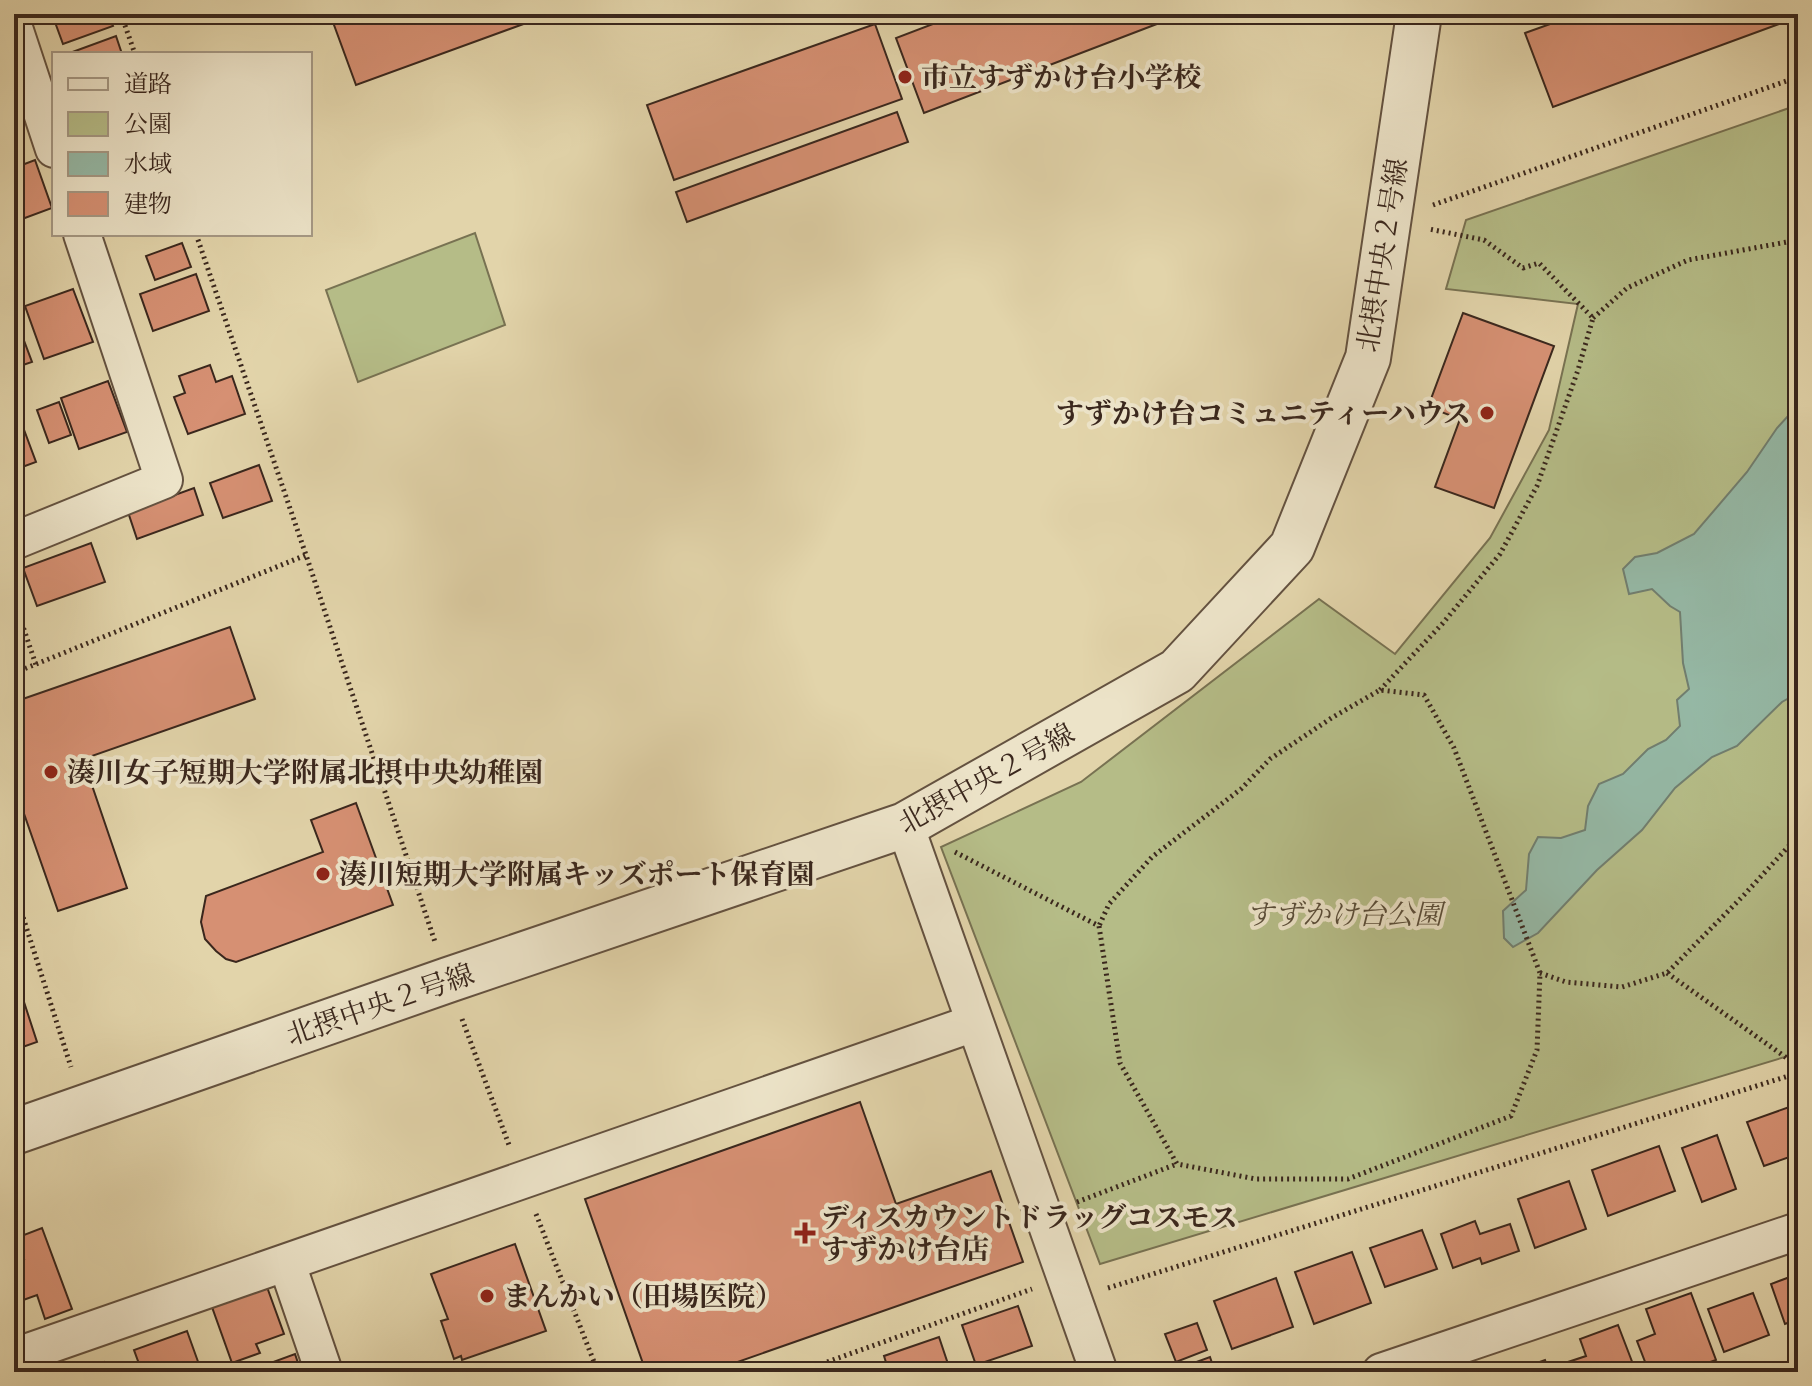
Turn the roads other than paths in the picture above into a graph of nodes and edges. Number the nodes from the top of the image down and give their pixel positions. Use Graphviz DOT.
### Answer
graph roads {
  1 [pos="1419,14"];
  2 [pos="14,28"];
  3 [pos="52,143"];
  4 [pos="83,236"];
  5 [pos="14,541"];
  6 [pos="905,825"];
  7 [pos="974,1023"];
  8 [pos="14,1132"];
  9 [pos="1798,1231"];
  10 [pos="287,1264"];
  11 [pos="14,1357"];
  12 [pos="324,1372"];
  13 [pos="1099,1372"];
  14 [pos="1381,1372"];
  1 -- 6 [label="street, 北摂中央２号線"];
  2 -- 3 [label="street"];
  4 -- 5 [label="street"];
  6 -- 7 [label="street"];
  6 -- 8 [label="street, 北摂中央２号線"];
  7 -- 10 [label="street"];
  7 -- 13 [label="street"];
  9 -- 14 [label="street"];
  10 -- 11 [label="street"];
  10 -- 12 [label="street"];
}
